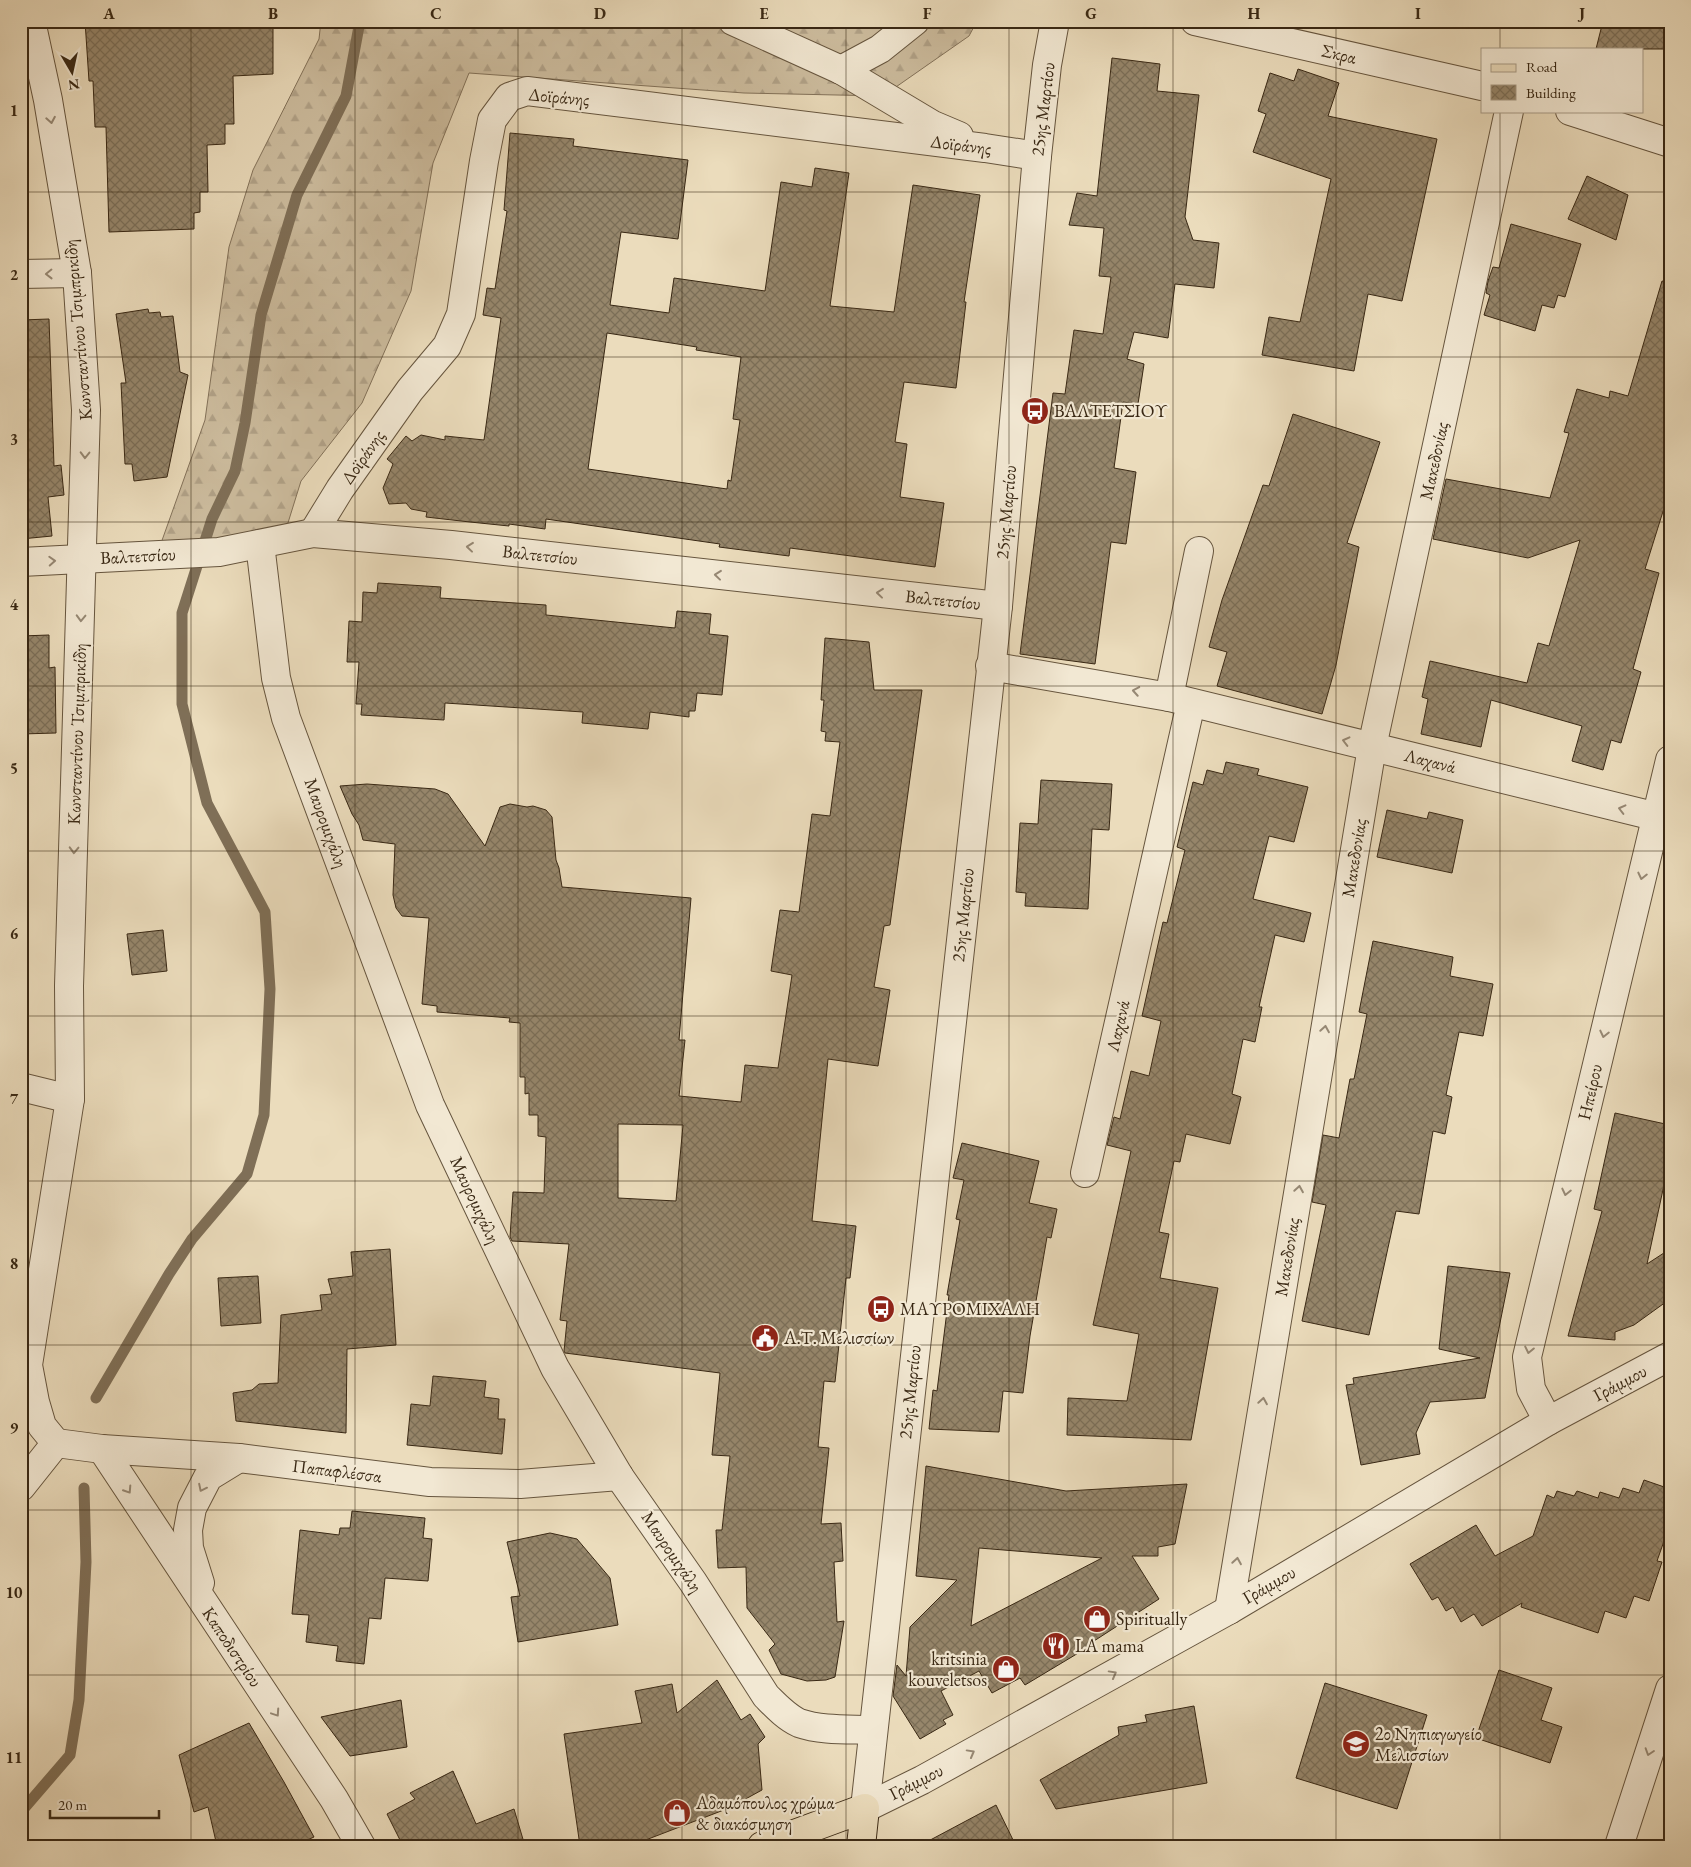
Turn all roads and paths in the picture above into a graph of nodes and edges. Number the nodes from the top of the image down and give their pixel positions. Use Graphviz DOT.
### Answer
graph roads {
  1 [pos="31,21"];
  2 [pos="733,21"];
  3 [pos="915,21"];
  4 [pos="1055,21"];
  5 [pos="1195,21"];
  6 [pos="841,70"];
  7 [pos="1481,86"];
  8 [pos="1509,112"];
  9 [pos="1573,112"];
  10 [pos="1670,143"];
  11 [pos="984,148"];
  12 [pos="1037,156"];
  13 [pos="77,273"];
  14 [pos="21,274"];
  15 [pos="313,533"];
  16 [pos="260,544"];
  17 [pos="1199,551"];
  18 [pos="83,559"];
  19 [pos="21,562"];
  20 [pos="998,606"];
  21 [pos="990,666"];
  22 [pos="1180,700"];
  23 [pos="1372,747"];
  24 [pos="1670,760"];
  25 [pos="1663,819"];
  26 [pos="21,1087"];
  27 [pos="70,1099"];
  28 [pos="1085,1173"];
  29 [pos="1670,1356"];
  30 [pos="28,1403"];
  31 [pos="1548,1421"];
  32 [pos="56,1443"];
  33 [pos="102,1449"];
  34 [pos="239,1458"];
  35 [pos="619,1476"];
  36 [pos="21,1487"];
  37 [pos="207,1609"];
  38 [pos="1229,1610"];
  39 [pos="1670,1689"];
  40 [pos="873,1730"];
  41 [pos="865,1808"];
  42 [pos="361,1846"];
  43 [pos="762,1846"];
  44 [pos="861,1846"];
  45 [pos="1619,1846"];
  1 -- 13 [label="street, Κωνσταντίνου Τσιμπρικίδη, one-way"];
  2 -- 6 [label="street"];
  3 -- 6 [label="street"];
  4 -- 12 [label="street, 25ης Μαρτίου"];
  5 -- 7 [label="street, Σκρα"];
  6 -- 11 [label="street"];
  8 -- 23 [label="street, Μακεδονίας"];
  9 -- 10 [label="street"];
  11 -- 12 [label="street, Δοϊράνης"];
  11 -- 15 [label="street, Δοϊράνης"];
  12 -- 20 [label="street, 25ης Μαρτίου"];
  13 -- 14 [label="street, one-way"];
  13 -- 18 [label="street, Κωνσταντίνου Τσιμπρικίδη, one-way"];
  15 -- 16 [label="street, Βαλτετσίου"];
  20 -- 15 [label="street, Βαλτετσίου, one-way"];
  16 -- 18 [label="street, Βαλτετσίου"];
  16 -- 35 [label="street, Μαυρομιχάλη"];
  17 -- 22 [label="street, Λαχανά"];
  19 -- 18 [label="street, Βαλτετσίου, one-way"];
  18 -- 27 [label="street, Κωνσταντίνου Τσιμπρικίδη, one-way"];
  20 -- 21 [label="street, 25ης Μαρτίου"];
  22 -- 21 [label="street, Λαχανά, one-way"];
  21 -- 40 [label="street, 25ης Μαρτίου"];
  23 -- 22 [label="street, Λαχανά, one-way"];
  22 -- 28 [label="street, Λαχανά"];
  25 -- 23 [label="street, Λαχανά, one-way"];
  38 -- 23 [label="street, Μακεδονίας, one-way"];
  24 -- 25 [label="street, Ηπείρου"];
  25 -- 31 [label="street, Ηπείρου, one-way"];
  26 -- 27 [label="street"];
  27 -- 30 [label="street, Κωνσταντίνου Τσιμπρικίδη"];
  29 -- 31 [label="street, Γράμμου"];
  30 -- 32 [label="street, Κωνσταντίνου Τσιμπρικίδη"];
  31 -- 38 [label="street, Γράμμου"];
  32 -- 33 [label="street, Παπαφλέσσα"];
  32 -- 36 [label="street"];
  33 -- 34 [label="street, Παπαφλέσσα"];
  33 -- 37 [label="street, Καποδιστρίου, one-way"];
  34 -- 35 [label="street, Παπαφλέσσα"];
  34 -- 37 [label="street, one-way"];
  35 -- 40 [label="street, Μαυρομιχάλη"];
  37 -- 42 [label="street, Καποδιστρίου, one-way"];
  41 -- 38 [label="street, Γράμμου, one-way"];
  39 -- 45 [label="street, one-way"];
  40 -- 41 [label="street, 25ης Μαρτίου"];
  41 -- 43 [label="main road"];
  41 -- 44 [label="main road"];
}
